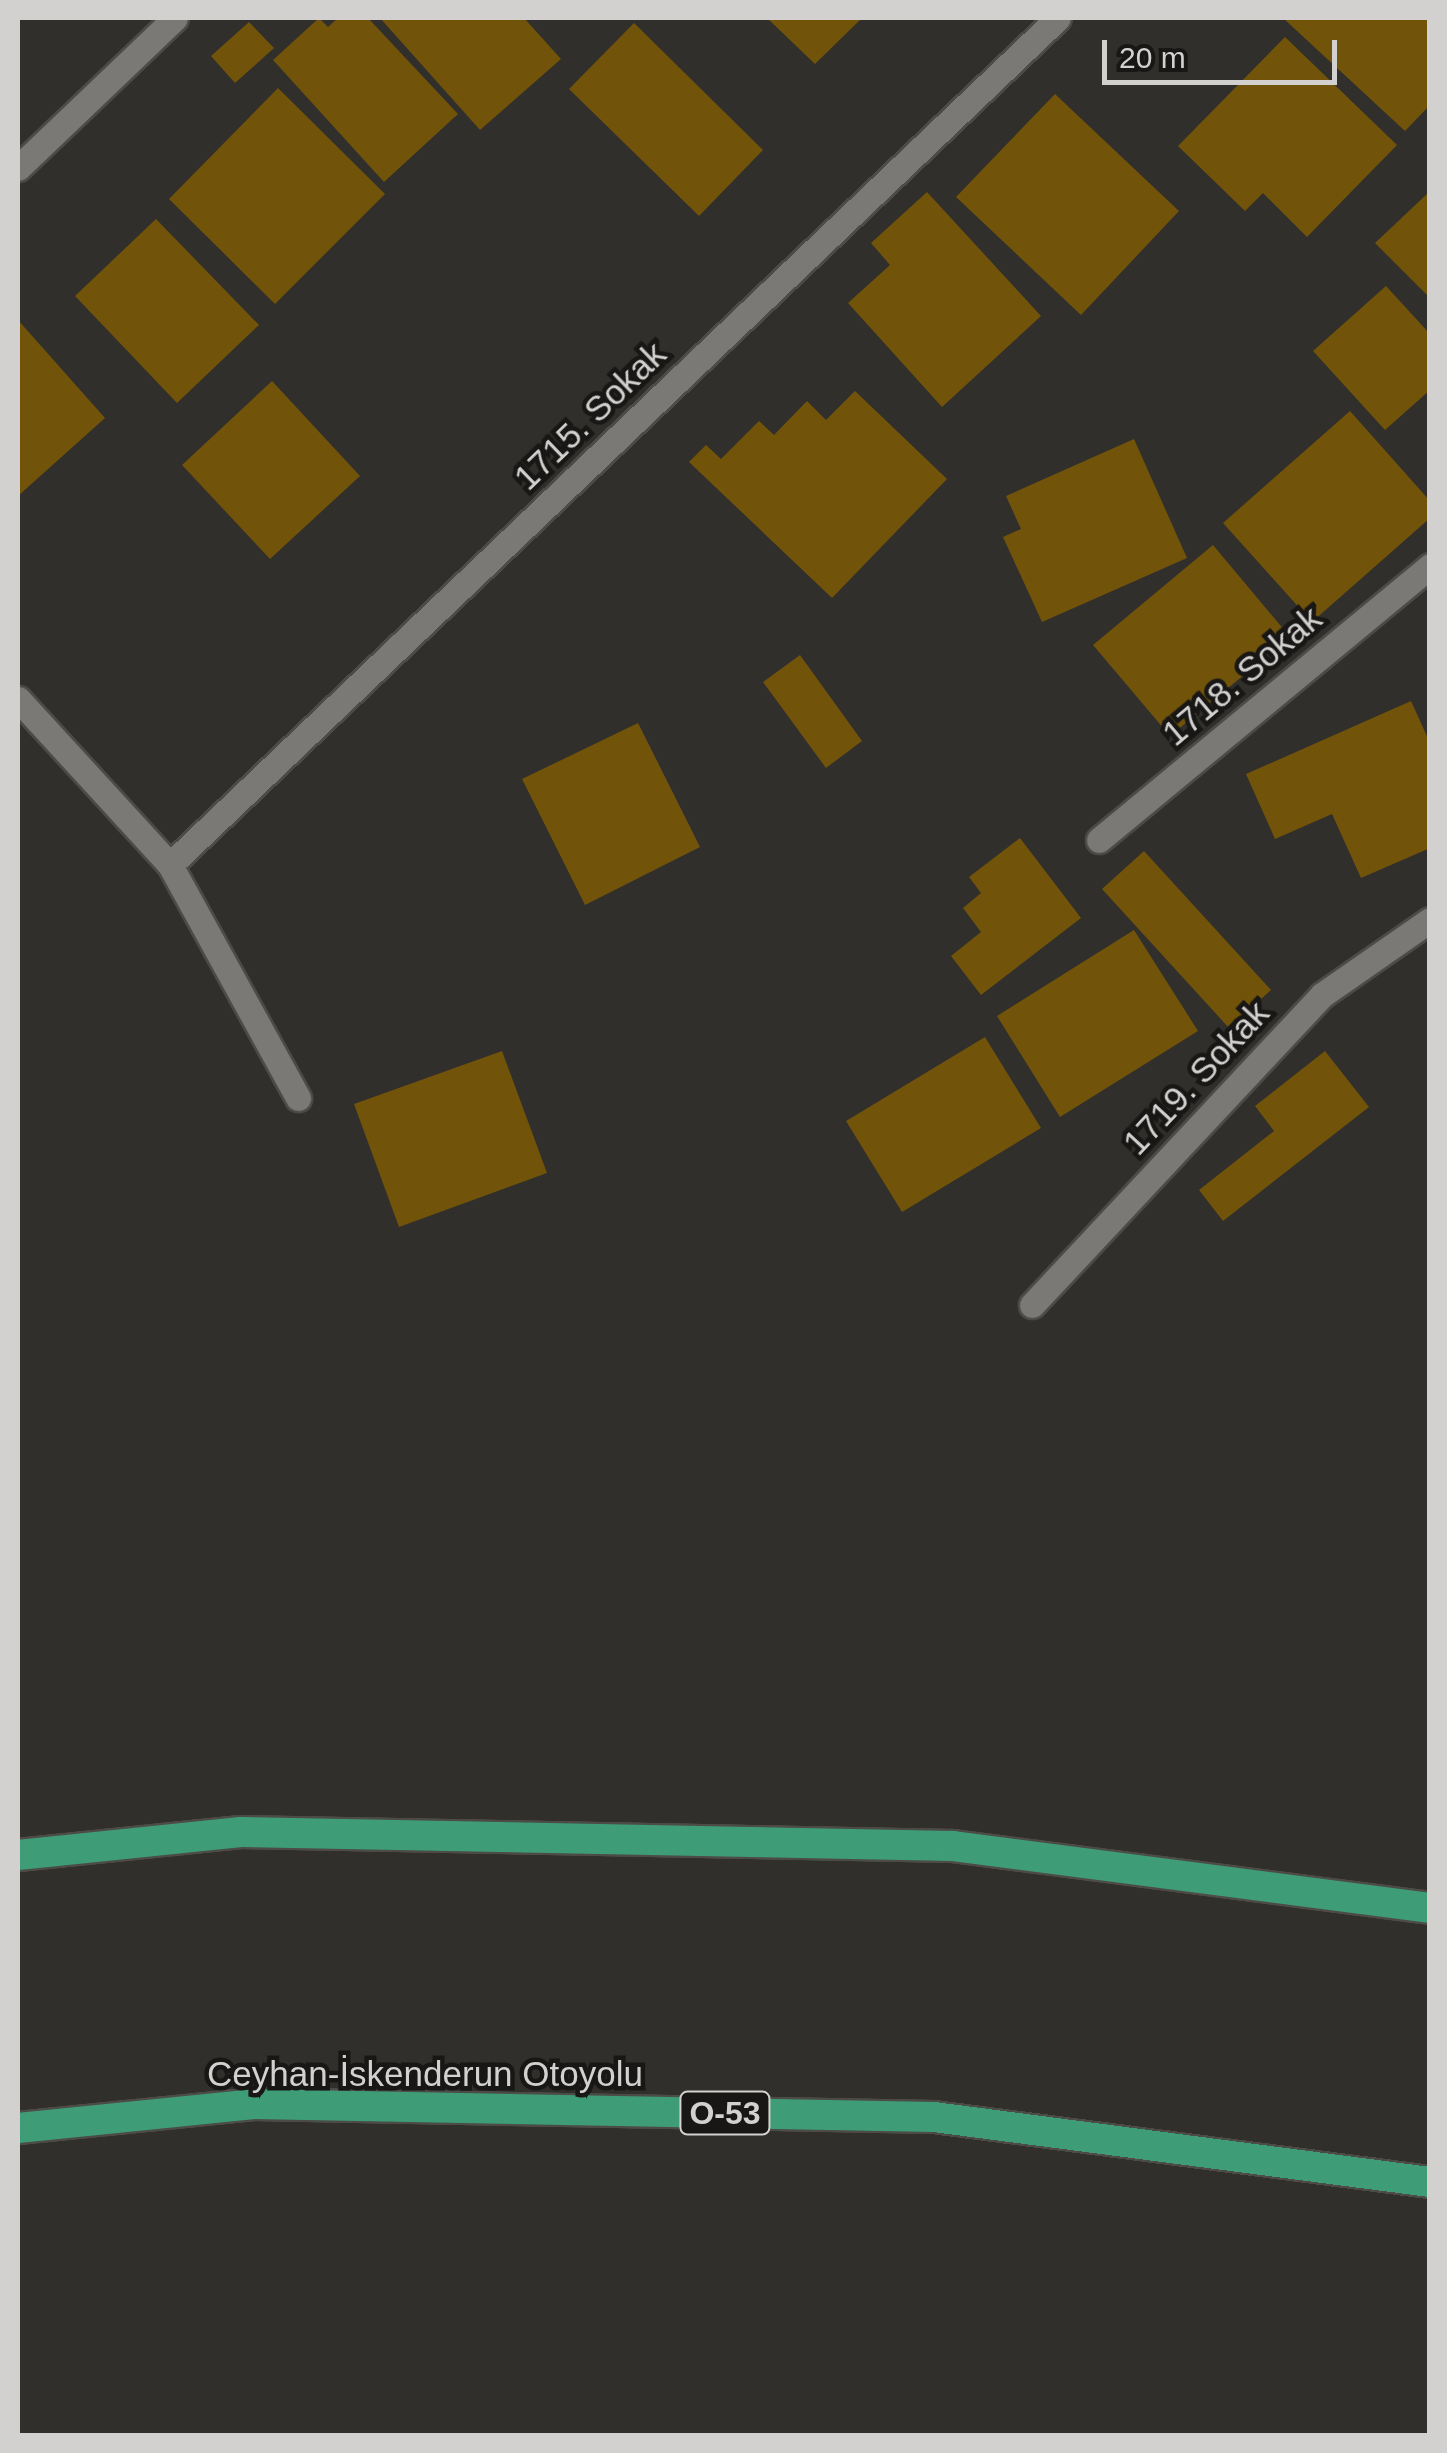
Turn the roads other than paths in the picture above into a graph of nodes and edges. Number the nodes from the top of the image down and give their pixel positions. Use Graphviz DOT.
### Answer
graph roads {
  1 [pos="175,18"];
  2 [pos="1058,18"];
  3 [pos="18,168"];
  4 [pos="1430,566"];
  5 [pos="18,698"];
  6 [pos="1099,840"];
  7 [pos="170,865"];
  8 [pos="1430,920"];
  9 [pos="298,1098"];
  10 [pos="1032,1305"];
  11 [pos="18,1855"];
  12 [pos="1430,1908"];
  13 [pos="18,2128"];
  14 [pos="1430,2182"];
  1 -- 3 [label="street"];
  2 -- 7 [label="street, 1715. Sokak"];
  4 -- 6 [label="street, 1718. Sokak"];
  5 -- 7 [label="street"];
  7 -- 9 [label="street"];
  8 -- 10 [label="street, 1719. Sokak"];
  11 -- 12 [label="highway"];
  13 -- 14 [label="highway, Ceyhan-İskenderun Otoyolu / O-53"];
}
